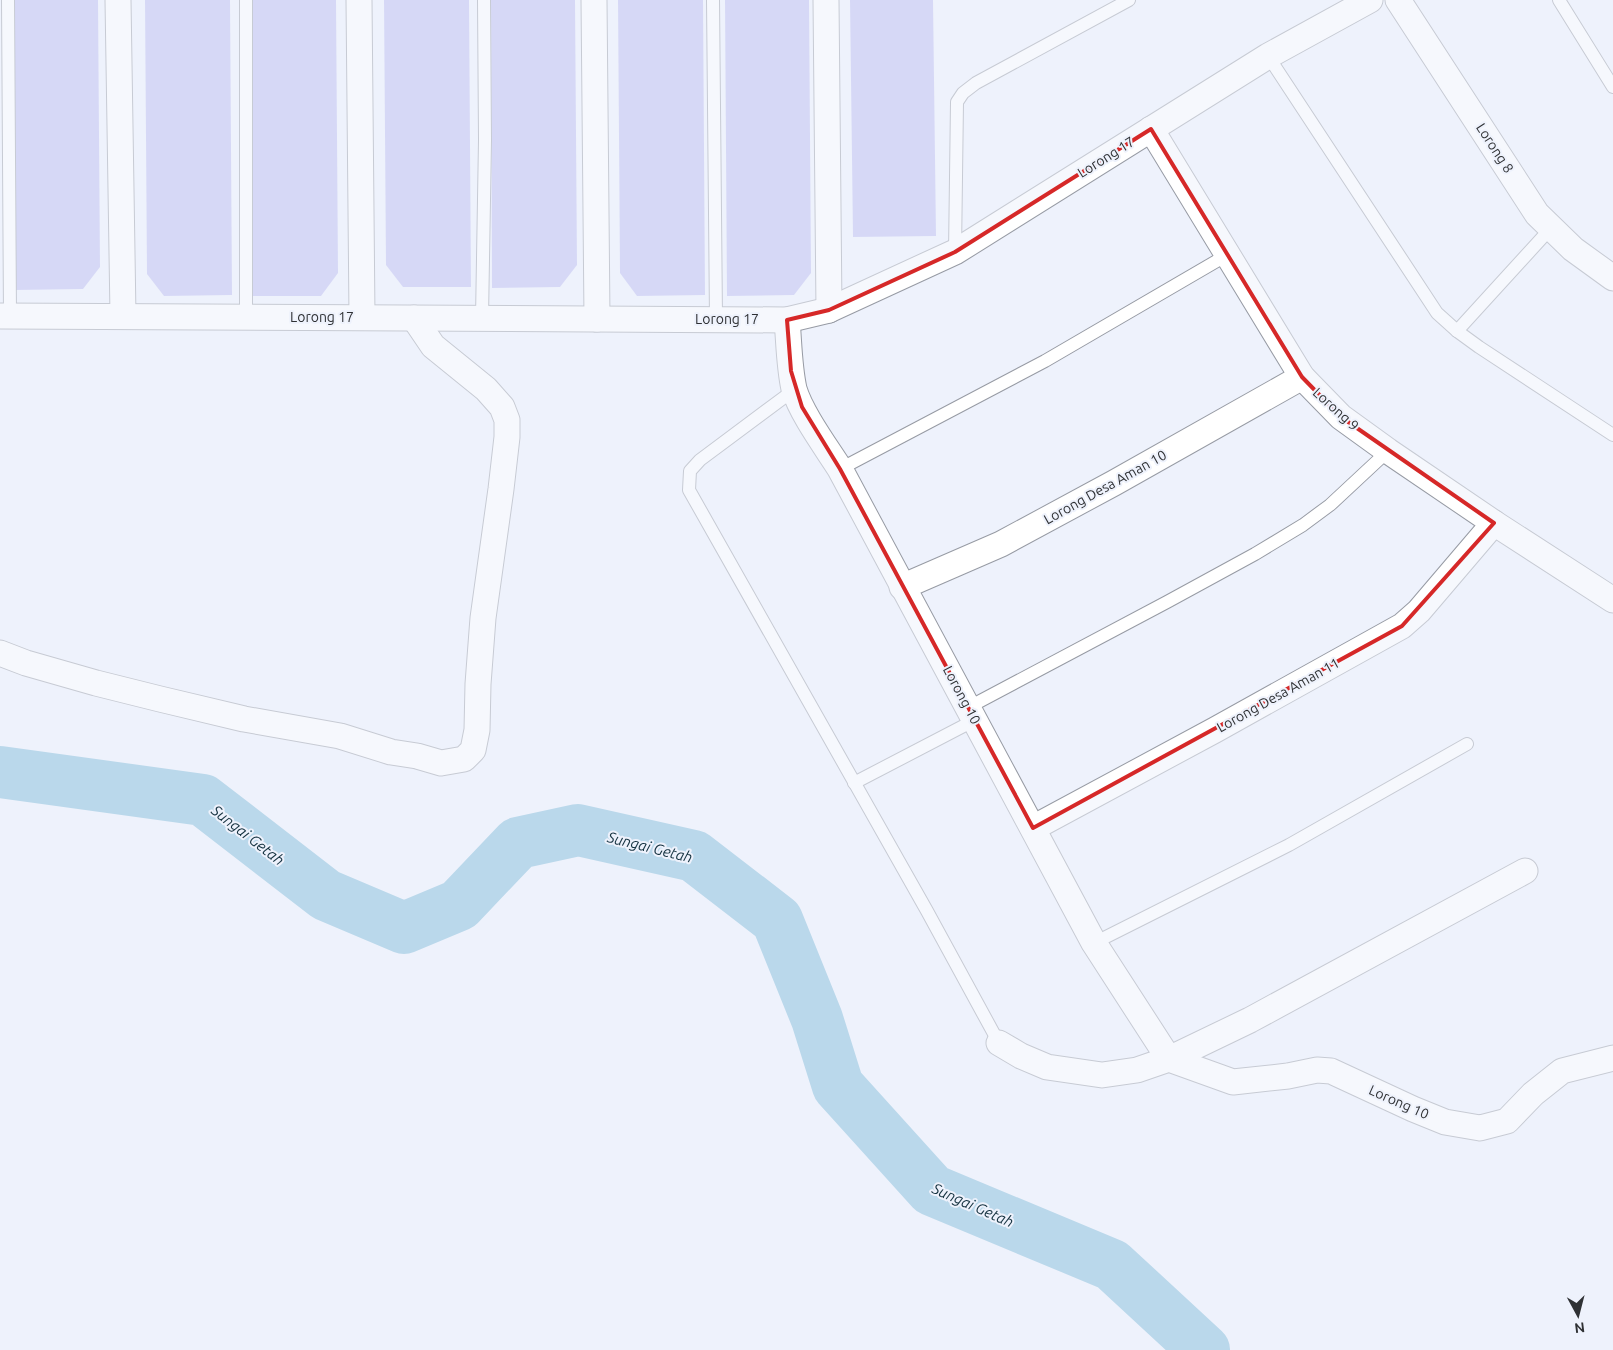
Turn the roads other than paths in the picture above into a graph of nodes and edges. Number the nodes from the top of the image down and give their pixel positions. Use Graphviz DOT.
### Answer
graph roads {
  1 [pos="8,0"];
  2 [pos="118,0"];
  3 [pos="246,0"];
  4 [pos="359,0"];
  5 [pos="484,0"];
  6 [pos="594,0"];
  7 [pos="713,0"];
  8 [pos="826,0"];
  9 [pos="1129,0"];
  10 [pos="1370,0"];
  11 [pos="1398,0"];
  12 [pos="1559,0"];
  13 [pos="1268,56"];
  14 [pos="1613,87"];
  15 [pos="1151,128"];
  16 [pos="1551,228"];
  17 [pos="955,252"];
  18 [pos="1227,255"];
  19 [pos="1613,278"];
  20 [pos="829,310"];
  21 [pos="5,316"];
  22 [pos="122,316"];
  23 [pos="246,317"];
  24 [pos="362,318"];
  25 [pos="414,318"];
  26 [pos="482,318"];
  27 [pos="597,319"];
  28 [pos="716,319"];
  29 [pos="787,320"];
  30 [pos="1457,331"];
  31 [pos="1302,377"];
  32 [pos="794,390"];
  33 [pos="1613,435"];
  34 [pos="1388,451"];
  35 [pos="840,469"];
  36 [pos="1494,523"];
  37 [pos="902,586"];
  38 [pos="1613,600"];
  39 [pos="0,653"];
  40 [pos="972,714"];
  41 [pos="1467,744"];
  42 [pos="854,784"];
  43 [pos="1033,828"];
  44 [pos="1525,871"];
  45 [pos="1094,943"];
  46 [pos="1000,1043"];
  47 [pos="1613,1058"];
  48 [pos="1169,1060"];
  1 -- 21 [label="lane"];
  2 -- 22 [label="street"];
  3 -- 23 [label="lane"];
  4 -- 24 [label="street"];
  5 -- 26 [label="lane"];
  6 -- 27 [label="street"];
  7 -- 28 [label="lane"];
  8 -- 20 [label="street"];
  9 -- 17 [label="lane"];
  10 -- 13 [label="street, Lorong 17"];
  11 -- 16 [label="street, Lorong 8"];
  12 -- 14 [label="lane"];
  13 -- 15 [label="street, Lorong 17"];
  13 -- 30 [label="lane"];
  15 -- 17 [label="street, Lorong 17"];
  15 -- 18 [label="street, Lorong 9"];
  16 -- 19 [label="street, Lorong 8"];
  16 -- 30 [label="lane"];
  17 -- 20 [label="street, Lorong 17"];
  18 -- 31 [label="street, Lorong 9"];
  18 -- 35 [label="lane"];
  20 -- 29 [label="street, Lorong 17"];
  21 -- 22 [label="street, Lorong 17"];
  22 -- 23 [label="street, Lorong 17"];
  23 -- 24 [label="street, Lorong 17"];
  24 -- 25 [label="street, Lorong 17"];
  25 -- 26 [label="street, Lorong 17"];
  25 -- 39 [label="street"];
  26 -- 27 [label="street, Lorong 17"];
  27 -- 28 [label="street, Lorong 17"];
  28 -- 29 [label="street, Lorong 17"];
  29 -- 32 [label="street, Lorong 10"];
  30 -- 33 [label="lane"];
  31 -- 34 [label="street, Lorong 9"];
  31 -- 37 [label="street, Lorong Desa Aman 10"];
  32 -- 35 [label="street, Lorong 10"];
  32 -- 42 [label="lane"];
  34 -- 36 [label="street, Lorong 9"];
  34 -- 40 [label="lane"];
  35 -- 37 [label="street, Lorong 10"];
  36 -- 38 [label="street, Lorong 9"];
  36 -- 43 [label="street, Lorong Desa Aman 11"];
  37 -- 40 [label="street, Lorong 10"];
  40 -- 42 [label="lane"];
  40 -- 43 [label="street, Lorong 10"];
  41 -- 45 [label="lane"];
  42 -- 46 [label="lane"];
  43 -- 45 [label="street, Lorong 10"];
  44 -- 48 [label="street"];
  45 -- 48 [label="street, Lorong 10"];
  46 -- 48 [label="street"];
  47 -- 48 [label="street, Lorong 10"];
}
